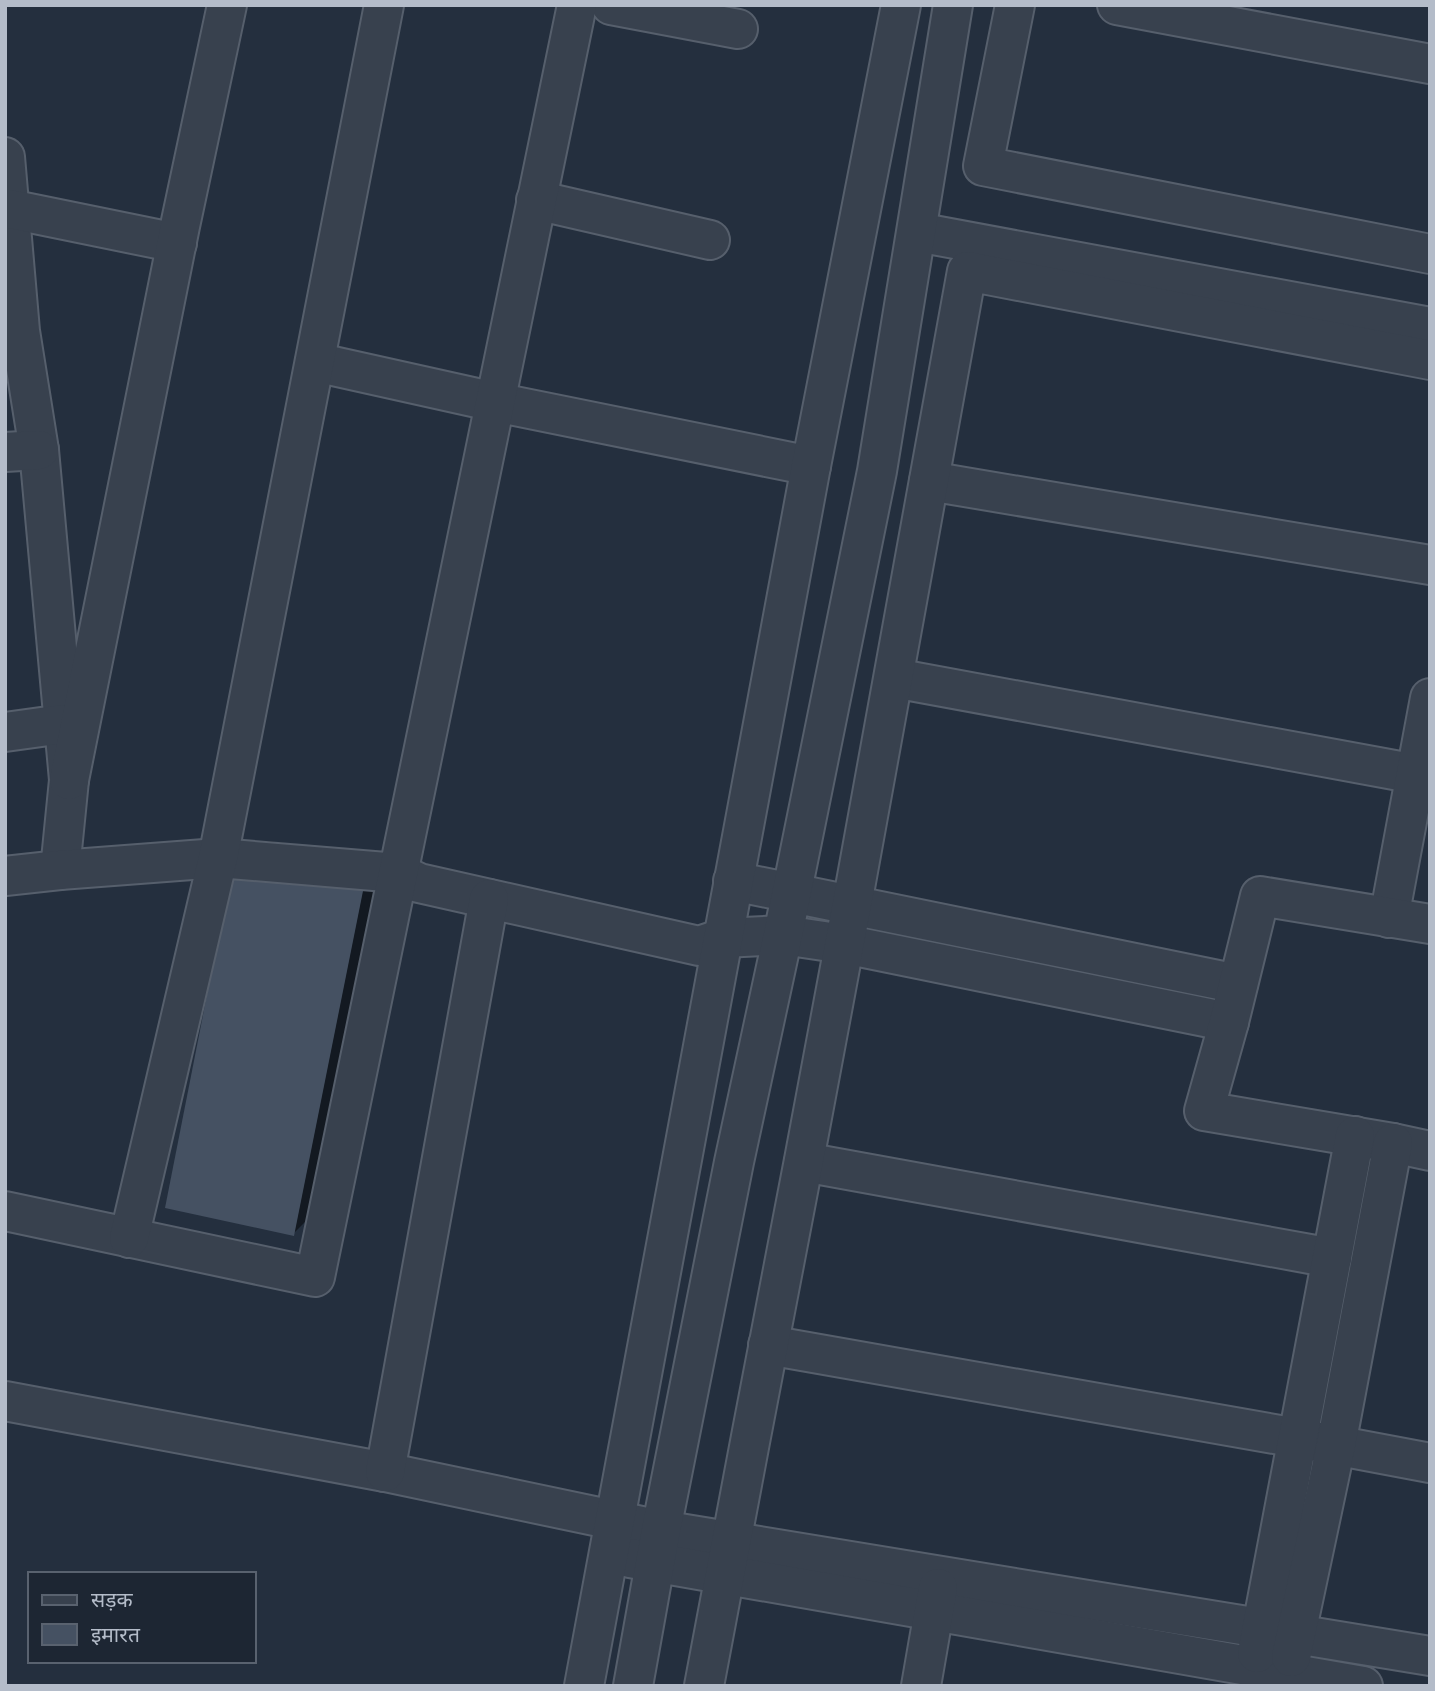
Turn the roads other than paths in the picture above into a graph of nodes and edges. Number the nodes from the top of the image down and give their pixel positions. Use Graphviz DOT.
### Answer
graph roads {
  1 [pos="227,5"];
  2 [pos="384,5"];
  3 [pos="577,5"];
  4 [pos="611,5"];
  5 [pos="901,5"];
  6 [pos="953,5"];
  7 [pos="1015,5"];
  8 [pos="1117,5"];
  9 [pos="738,29"];
  10 [pos="1430,64"];
  11 [pos="5,157"];
  12 [pos="863,198"];
  13 [pos="536,200"];
  14 [pos="7,209"];
  15 [pos="918,221"];
  16 [pos="710,240"];
  17 [pos="177,243"];
  18 [pos="1430,254"];
  19 [pos="1430,327"];
  20 [pos="1430,360"];
  21 [pos="315,362"];
  22 [pos="495,401"];
  23 [pos="22,451"];
  24 [pos="811,466"];
  25 [pos="929,481"];
  26 [pos="1430,565"];
  27 [pos="894,678"];
  28 [pos="1430,698"];
  29 [pos="63,724"];
  30 [pos="5,732"];
  31 [pos="1416,774"];
  32 [pos="69,780"];
  33 [pos="218,858"];
  34 [pos="60,870"];
  35 [pos="398,873"];
  36 [pos="5,876"];
  37 [pos="733,881"];
  38 [pos="792,893"];
  39 [pos="489,899"];
  40 [pos="851,905"];
  41 [pos="1389,918"];
  42 [pos="1430,925"];
  43 [pos="783,934"];
  44 [pos="723,938"];
  45 [pos="844,944"];
  46 [pos="1238,984"];
  47 [pos="1229,1022"];
  48 [pos="1356,1136"];
  49 [pos="1393,1143"];
  50 [pos="1430,1151"];
  51 [pos="804,1162"];
  52 [pos="5,1211"];
  53 [pos="129,1238"];
  54 [pos="1332,1258"];
  55 [pos="768,1346"];
  56 [pos="5,1401"];
  57 [pos="1297,1438"];
  58 [pos="1336,1445"];
  59 [pos="1430,1463"];
  60 [pos="386,1472"];
  61 [pos="611,1537"];
  62 [pos="658,1546"];
  63 [pos="727,1558"];
  64 [pos="937,1594"];
  65 [pos="1279,1631"];
  66 [pos="1430,1656"];
  67 [pos="1271,1670"];
  68 [pos="584,1686"];
  69 [pos="633,1686"];
  70 [pos="704,1686"];
  71 [pos="920,1686"];
  72 [pos="1363,1686"];
  1 -- 17 [label="street"];
  2 -- 21 [label="street"];
  3 -- 13 [label="street"];
  4 -- 9 [label="street"];
  5 -- 12 [label="street"];
  6 -- 15 [label="street"];
  7 -- 18 [label="street"];
  8 -- 10 [label="street"];
  11 -- 14 [label="street"];
  12 -- 15 [label="street"];
  12 -- 24 [label="street"];
  13 -- 16 [label="street"];
  13 -- 22 [label="street"];
  14 -- 17 [label="street"];
  14 -- 23 [label="street"];
  15 -- 19 [label="street"];
  15 -- 38 [label="street"];
  17 -- 32 [label="street"];
  20 -- 25 [label="street"];
  21 -- 22 [label="street"];
  21 -- 33 [label="street"];
  22 -- 24 [label="street"];
  22 -- 35 [label="street"];
  23 -- 29 [label="street"];
  24 -- 37 [label="street"];
  25 -- 26 [label="street"];
  25 -- 27 [label="street"];
  27 -- 31 [label="street"];
  27 -- 40 [label="street"];
  28 -- 31 [label="street"];
  29 -- 30 [label="street"];
  29 -- 32 [label="street"];
  31 -- 41 [label="street"];
  32 -- 34 [label="street"];
  33 -- 34 [label="street"];
  33 -- 35 [label="street"];
  33 -- 53 [label="street"];
  34 -- 36 [label="street"];
  35 -- 39 [label="street"];
  35 -- 53 [label="street"];
  37 -- 38 [label="street"];
  37 -- 44 [label="street"];
  38 -- 40 [label="street"];
  38 -- 43 [label="street"];
  39 -- 44 [label="street"];
  39 -- 60 [label="street"];
  40 -- 45 [label="street"];
  40 -- 46 [label="street"];
  41 -- 42 [label="street"];
  41 -- 46 [label="street"];
  43 -- 44 [label="street"];
  43 -- 45 [label="street"];
  43 -- 62 [label="street"];
  44 -- 61 [label="street"];
  45 -- 47 [label="street"];
  45 -- 51 [label="street"];
  46 -- 47 [label="street"];
  47 -- 48 [label="street"];
  48 -- 49 [label="street"];
  48 -- 54 [label="street"];
  49 -- 50 [label="street"];
  49 -- 58 [label="street"];
  51 -- 54 [label="street"];
  51 -- 55 [label="street"];
  52 -- 53 [label="street"];
  54 -- 57 [label="street"];
  55 -- 57 [label="street"];
  55 -- 63 [label="street"];
  56 -- 60 [label="street"];
  57 -- 58 [label="street"];
  57 -- 65 [label="street"];
  58 -- 59 [label="street"];
  58 -- 65 [label="street"];
  60 -- 61 [label="street"];
  61 -- 62 [label="street"];
  61 -- 68 [label="street"];
  62 -- 63 [label="street"];
  62 -- 69 [label="street"];
  63 -- 64 [label="street"];
  63 -- 70 [label="street"];
  64 -- 65 [label="street"];
  64 -- 67 [label="street"];
  64 -- 71 [label="street"];
  65 -- 66 [label="street"];
  65 -- 67 [label="street"];
  67 -- 72 [label="street"];
}
